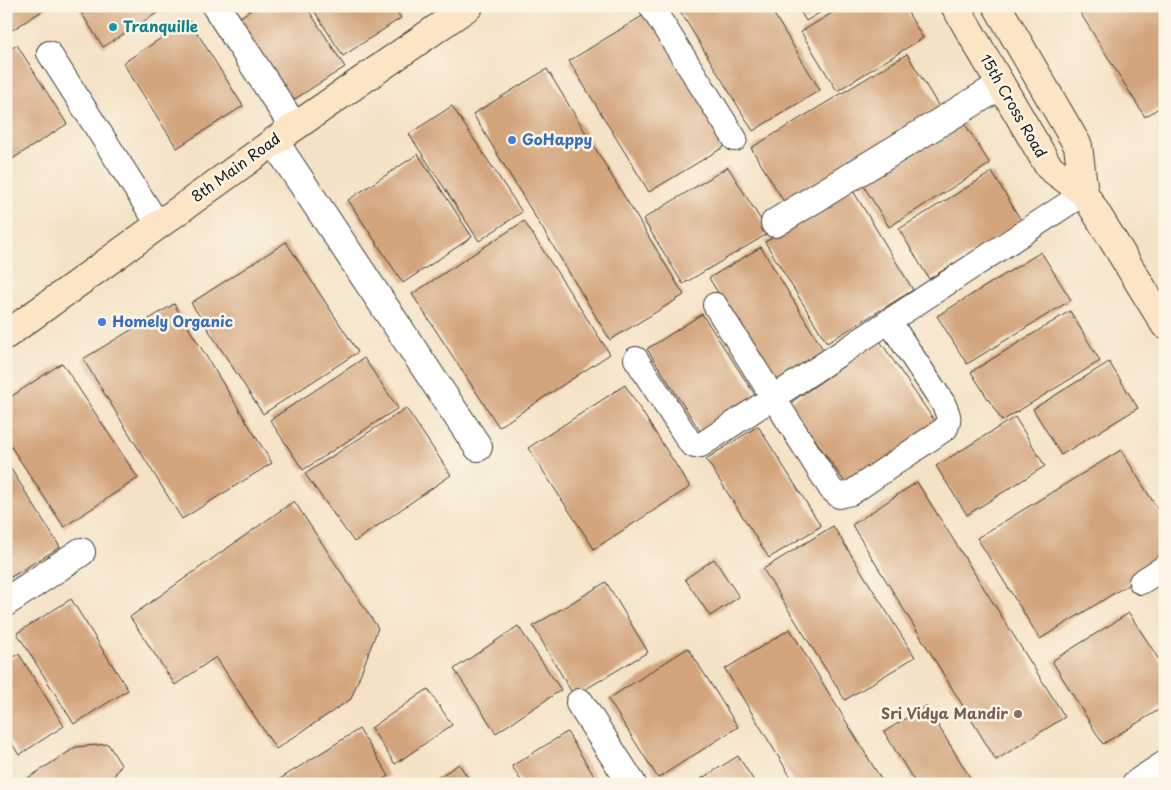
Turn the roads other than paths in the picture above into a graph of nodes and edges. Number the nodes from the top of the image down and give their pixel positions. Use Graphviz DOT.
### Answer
graph roads {
  1 [pos="216,6"];
  2 [pos="469,6"];
  3 [pos="651,6"];
  4 [pos="955,6"];
  5 [pos="998,6"];
  6 [pos="49,53"];
  7 [pos="1001,85"];
  8 [pos="284,134"];
  9 [pos="735,140"];
  10 [pos="1084,194"];
  11 [pos="775,223"];
  12 [pos="158,224"];
  13 [pos="715,305"];
  14 [pos="889,321"];
  15 [pos="1165,325"];
  16 [pos="6,334"];
  17 [pos="636,359"];
  18 [pos="774,398"];
  19 [pos="478,447"];
  20 [pos="81,552"];
  21 [pos="1165,567"];
  22 [pos="1141,582"];
  23 [pos="6,602"];
  24 [pos="580,703"];
  25 [pos="1165,765"];
  26 [pos="632,784"];
  27 [pos="1136,784"];
  1 -- 8 [label="street"];
  2 -- 8 [label="street, 8th Main Road"];
  3 -- 9 [label="lane"];
  4 -- 7 [label="street, 15th Cross Road"];
  5 -- 10 [label="street, 15th Cross Road"];
  6 -- 12 [label="lane"];
  7 -- 10 [label="street, 15th Cross Road"];
  7 -- 11 [label="street"];
  8 -- 12 [label="street, 8th Main Road"];
  8 -- 19 [label="street"];
  10 -- 14 [label="lane"];
  10 -- 15 [label="street, 15th Cross Road"];
  12 -- 16 [label="street, 8th Main Road"];
  13 -- 18 [label="lane"];
  14 -- 18 [label="lane"];
  14 -- 18 [label="lane"];
  17 -- 18 [label="lane"];
  20 -- 23 [label="street"];
  21 -- 22 [label="lane"];
  24 -- 26 [label="street"];
  25 -- 27 [label="street"];
}
